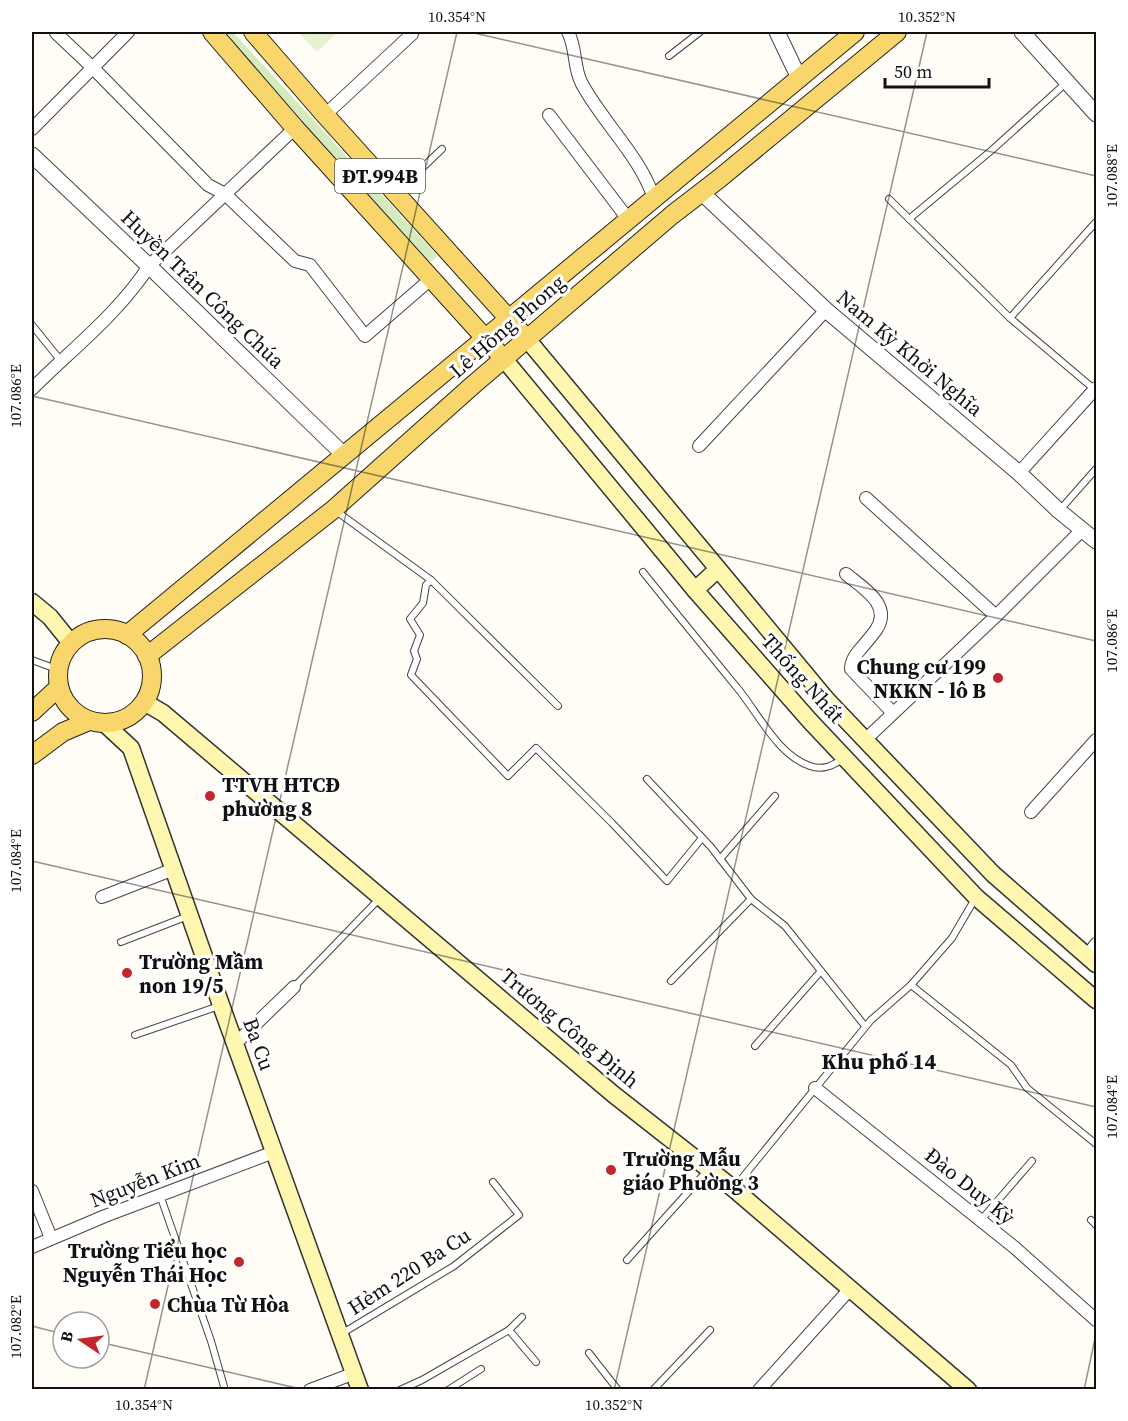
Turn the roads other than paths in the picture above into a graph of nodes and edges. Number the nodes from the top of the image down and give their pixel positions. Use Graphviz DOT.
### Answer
graph roads {
  1 [pos="128,32"];
  2 [pos="212,32"];
  3 [pos="253,32"];
  4 [pos="568,32"];
  5 [pos="700,32"];
  6 [pos="777,32"];
  7 [pos="855,32"];
  8 [pos="897,32"];
  9 [pos="1022,32"];
  10 [pos="56,33"];
  11 [pos="412,34"];
  12 [pos="669,56"];
  13 [pos="92,67"];
  14 [pos="799,78"];
  15 [pos="1067,82"];
  16 [pos="1096,114"];
  17 [pos="325,115"];
  18 [pos="549,115"];
  19 [pos="295,128"];
  20 [pos="32,129"];
  21 [pos="442,149"];
  22 [pos="32,155"];
  23 [pos="682,175"];
  24 [pos="701,192"];
  25 [pos="396,193"];
  26 [pos="225,194"];
  27 [pos="654,198"];
  28 [pos="889,199"];
  29 [pos="672,215"];
  30 [pos="628,219"];
  31 [pos="909,219"];
  32 [pos="1096,222"];
  33 [pos="149,266"];
  34 [pos="432,278"];
  35 [pos="825,310"];
  36 [pos="1010,318"];
  37 [pos="508,319"];
  38 [pos="32,325"];
  39 [pos="485,338"];
  40 [pos="527,339"];
  41 [pos="504,359"];
  42 [pos="61,361"];
  43 [pos="32,389"];
  44 [pos="1096,389"];
  45 [pos="699,446"];
  46 [pos="344,455"];
  47 [pos="1096,469"];
  48 [pos="1019,473"];
  49 [pos="866,498"];
  50 [pos="334,509"];
  51 [pos="1059,511"];
  52 [pos="1082,530"];
  53 [pos="1096,542"];
  54 [pos="718,568"];
  55 [pos="644,572"];
  56 [pos="846,574"];
  57 [pos="431,580"];
  58 [pos="695,590"];
  59 [pos="32,602"];
  60 [pos="996,616"];
  61 [pos="127,635"];
  62 [pos="71,643"];
  63 [pos="147,656"];
  64 [pos="32,660"];
  65 [pos="59,678"];
  66 [pos="144,702"];
  67 [pos="558,706"];
  68 [pos="32,712"];
  69 [pos="893,713"];
  70 [pos="96,722"];
  71 [pos="866,740"];
  72 [pos="1096,740"];
  73 [pos="32,755"];
  74 [pos="845,757"];
  75 [pos="647,780"];
  76 [pos="776,796"];
  77 [pos="1031,812"];
  78 [pos="702,838"];
  79 [pos="720,859"];
  80 [pos="174,869"];
  81 [pos="993,874"];
  82 [pos="102,897"];
  83 [pos="976,897"];
  84 [pos="380,898"];
  85 [pos="751,899"];
  86 [pos="191,915"];
  87 [pos="121,942"];
  88 [pos="1093,955"];
  89 [pos="821,971"];
  90 [pos="670,981"];
  91 [pos="911,985"];
  92 [pos="294,987"];
  93 [pos="1096,1000"];
  94 [pos="221,1005"];
  95 [pos="865,1026"];
  96 [pos="135,1035"];
  97 [pos="235,1044"];
  98 [pos="755,1046"];
  99 [pos="815,1088"];
  100 [pos="1096,1144"];
  101 [pos="274,1152"];
  102 [pos="1032,1161"];
  103 [pos="709,1169"];
  104 [pos="494,1182"];
  105 [pos="734,1189"];
  106 [pos="32,1191"];
  107 [pos="160,1194"];
  108 [pos="981,1220"];
  109 [pos="1091,1220"];
  110 [pos="1096,1225"];
  111 [pos="51,1238"];
  112 [pos="32,1247"];
  113 [pos="627,1260"];
  114 [pos="850,1289"];
  115 [pos="522,1317"];
  116 [pos="1096,1320"];
  117 [pos="508,1330"];
  118 [pos="710,1330"];
  119 [pos="341,1334"];
  120 [pos="589,1353"];
  121 [pos="536,1362"];
  122 [pos="481,1369"];
  123 [pos="355,1373"];
  124 [pos="225,1389"];
  125 [pos="310,1389"];
  126 [pos="360,1389"];
  127 [pos="400,1389"];
  128 [pos="448,1389"];
  129 [pos="618,1389"];
  130 [pos="653,1389"];
  131 [pos="759,1389"];
  132 [pos="968,1389"];
  1 -- 13 [label="street"];
  2 -- 19 [label="main road, ĐT.994B"];
  3 -- 17 [label="main road, ĐT.994B"];
  4 -- 27 [label="street"];
  5 -- 12 [label="lane"];
  6 -- 14 [label="street"];
  7 -- 14 [label="main road, Lê Hồng Phong"];
  8 -- 24 [label="main road, Lê Hồng Phong"];
  9 -- 15 [label="street"];
  10 -- 13 [label="street"];
  11 -- 17 [label="street"];
  13 -- 20 [label="street"];
  13 -- 26 [label="street"];
  14 -- 23 [label="main road, Lê Hồng Phong"];
  15 -- 16 [label="street"];
  15 -- 31 [label="lane"];
  17 -- 25 [label="main road, ĐT.994B"];
  18 -- 30 [label="street"];
  19 -- 26 [label="street"];
  19 -- 34 [label="main road, ĐT.994B"];
  21 -- 25 [label="lane"];
  22 -- 33 [label="street, Huyền Trân Công Chúa"];
  23 -- 24 [label="main road"];
  23 -- 27 [label="main road, Lê Hồng Phong"];
  24 -- 29 [label="main road, Lê Hồng Phong"];
  24 -- 35 [label="street, Nam Kỳ Khởi Nghĩa"];
  25 -- 37 [label="main road, ĐT.994B"];
  26 -- 33 [label="street"];
  26 -- 34 [label="street"];
  27 -- 29 [label="main road"];
  27 -- 30 [label="main road, Lê Hồng Phong"];
  28 -- 31 [label="lane"];
  29 -- 40 [label="main road, Lê Hồng Phong"];
  30 -- 37 [label="main road, Lê Hồng Phong"];
  31 -- 36 [label="lane"];
  32 -- 36 [label="lane"];
  33 -- 42 [label="street"];
  33 -- 46 [label="street, Huyền Trân Công Chúa"];
  34 -- 39 [label="main road, ĐT.994B"];
  35 -- 45 [label="street"];
  35 -- 48 [label="street, Nam Kỳ Khởi Nghĩa"];
  36 -- 44 [label="lane"];
  37 -- 39 [label="main road, Lê Hồng Phong"];
  37 -- 40 [label="main road"];
  38 -- 42 [label="lane"];
  39 -- 41 [label="main road"];
  39 -- 46 [label="main road, Lê Hồng Phong"];
  40 -- 41 [label="main road, Lê Hồng Phong"];
  40 -- 54 [label="main road, Thống Nhất"];
  41 -- 50 [label="main road, Lê Hồng Phong"];
  41 -- 58 [label="main road, Thống Nhất"];
  42 -- 43 [label="street"];
  44 -- 48 [label="street"];
  46 -- 61 [label="main road, Lê Hồng Phong"];
  47 -- 51 [label="lane"];
  48 -- 51 [label="street, Nam Kỳ Khởi Nghĩa"];
  49 -- 60 [label="street"];
  50 -- 57 [label="lane"];
  50 -- 63 [label="main road, Lê Hồng Phong"];
  51 -- 52 [label="street, Nam Kỳ Khởi Nghĩa"];
  52 -- 53 [label="street, Nam Kỳ Khởi Nghĩa"];
  52 -- 60 [label="street"];
  54 -- 58 [label="main road"];
  54 -- 71 [label="main road, Thống Nhất"];
  55 -- 74 [label="lane"];
  56 -- 69 [label="street"];
  57 -- 67 [label="lane"];
  57 -- 78 [label="lane"];
  58 -- 74 [label="main road, Thống Nhất"];
  59 -- 62 [label="main road"];
  60 -- 69 [label="street"];
  61 -- 62 [label="main road"];
  61 -- 63 [label="main road"];
  62 -- 65 [label="main road"];
  63 -- 66 [label="main road"];
  64 -- 65 [label="lane"];
  65 -- 68 [label="main road"];
  65 -- 70 [label="main road"];
  66 -- 70 [label="main road"];
  66 -- 84 [label="main road, Trương Công Định"];
  69 -- 71 [label="street"];
  70 -- 73 [label="main road"];
  70 -- 80 [label="main road, Ba Cu"];
  71 -- 81 [label="main road, Thống Nhất"];
  72 -- 77 [label="street"];
  74 -- 83 [label="main road, Thống Nhất"];
  75 -- 78 [label="lane"];
  76 -- 79 [label="lane"];
  78 -- 79 [label="lane"];
  79 -- 85 [label="lane"];
  80 -- 82 [label="street"];
  80 -- 86 [label="main road, Ba Cu"];
  81 -- 83 [label="main road"];
  81 -- 88 [label="main road, Thống Nhất"];
  83 -- 91 [label="lane"];
  83 -- 93 [label="main road, Thống Nhất"];
  84 -- 92 [label="lane"];
  84 -- 103 [label="main road, Trương Công Định"];
  85 -- 89 [label="lane"];
  85 -- 90 [label="lane"];
  86 -- 87 [label="lane"];
  86 -- 94 [label="main road, Ba Cu"];
  89 -- 95 [label="lane"];
  89 -- 98 [label="lane"];
  91 -- 95 [label="lane"];
  91 -- 100 [label="lane"];
  92 -- 97 [label="street"];
  94 -- 96 [label="lane"];
  94 -- 97 [label="main road, Ba Cu"];
  95 -- 99 [label="lane"];
  97 -- 101 [label="main road, Ba Cu"];
  99 -- 105 [label="lane"];
  99 -- 108 [label="street, Đào Duy Kỳ"];
  101 -- 107 [label="street, Nguyễn Kim"];
  101 -- 119 [label="main road, Ba Cu"];
  102 -- 108 [label="lane"];
  103 -- 105 [label="main road, Trương Công Định"];
  103 -- 113 [label="lane"];
  104 -- 119 [label="lane, Hẻm 220 Ba Cu"];
  105 -- 114 [label="main road, Trương Công Định"];
  106 -- 111 [label="street"];
  107 -- 111 [label="street, Nguyễn Kim"];
  107 -- 124 [label="lane"];
  108 -- 116 [label="street, Đào Duy Kỳ"];
  109 -- 110 [label="lane"];
  111 -- 112 [label="street, Nguyễn Kim"];
  114 -- 131 [label="street"];
  114 -- 132 [label="main road, Trương Công Định"];
  115 -- 117 [label="lane"];
  117 -- 121 [label="lane"];
  117 -- 127 [label="lane"];
  118 -- 130 [label="lane"];
  119 -- 123 [label="main road, Ba Cu"];
  120 -- 129 [label="lane"];
  122 -- 128 [label="lane"];
  123 -- 125 [label="street"];
  123 -- 126 [label="main road, Ba Cu"];
}
